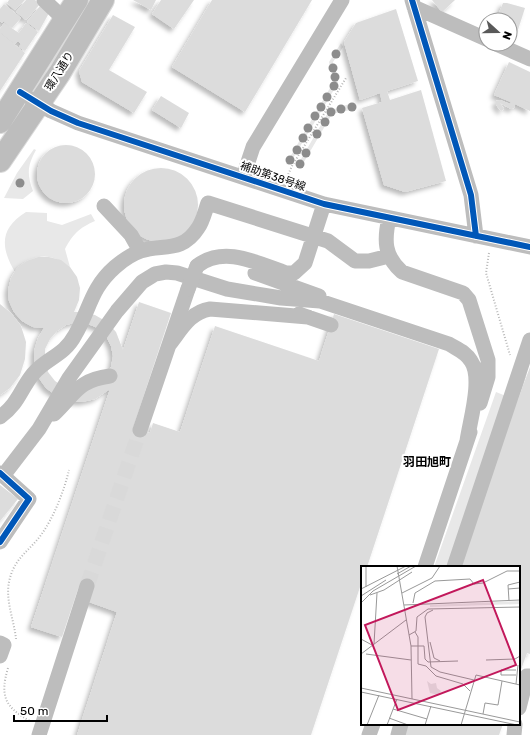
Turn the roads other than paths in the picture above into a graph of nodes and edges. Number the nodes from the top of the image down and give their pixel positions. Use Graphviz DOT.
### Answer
graph roads {
  1 [pos="44,0"];
  2 [pos="77,0"];
  3 [pos="103,0"];
  4 [pos="342,0"];
  5 [pos="413,3"];
  6 [pos="65,20"];
  7 [pos="478,35"];
  8 [pos="514,52"];
  9 [pos="530,59"];
  10 [pos="20,92"];
  11 [pos="38,104"];
  12 [pos="0,122"];
  13 [pos="0,161"];
  14 [pos="243,177"];
  15 [pos="324,204"];
  16 [pos="104,206"];
  17 [pos="389,218"];
  18 [pos="476,236"];
  19 [pos="315,237"];
  20 [pos="530,247"];
  21 [pos="140,251"];
  22 [pos="389,256"];
  23 [pos="213,258"];
  24 [pos="227,289"];
  25 [pos="335,307"];
  26 [pos="308,317"];
  27 [pos="331,325"];
  28 [pos="530,340"];
  29 [pos="169,345"];
  30 [pos="110,376"];
  31 [pos="0,417"];
  32 [pos="39,429"];
  33 [pos="140,430"];
  34 [pos="467,440"];
  35 [pos="2,475"];
  36 [pos="0,542"];
  37 [pos="425,566"];
  38 [pos="454,566"];
  39 [pos="87,586"];
  40 [pos="0,643"];
  41 [pos="5,658"];
  42 [pos="530,676"];
  43 [pos="520,704"];
  44 [pos="373,725"];
  45 [pos="401,725"];
  46 [pos="515,725"];
  47 [pos="40,730"];
  48 [pos="369,735"];
  49 [pos="398,735"];
  50 [pos="514,735"];
  1 -- 6 [label="street"];
  2 -- 6 [label="highway, 環八通り"];
  3 -- 11 [label="highway, 環八通り"];
  4 -- 14 [label="street"];
  5 -- 7 [label="street"];
  5 -- 18 [label="street"];
  6 -- 10 [label="highway, 環八通り"];
  8 -- 9 [label="street"];
  10 -- 11 [label="street, 補助第38号線"];
  10 -- 12 [label="highway, 環八通り"];
  11 -- 13 [label="highway, 環八通り"];
  11 -- 14 [label="street, 補助第38号線"];
  14 -- 15 [label="street, 補助第38号線"];
  15 -- 17 [label="street, 補助第38号線"];
  15 -- 19 [label="street"];
  16 -- 21 [label="street"];
  17 -- 18 [label="street, 補助第38号線"];
  17 -- 22 [label="street"];
  18 -- 20 [label="street, 補助第38号線"];
  19 -- 21 [label="street"];
  19 -- 22 [label="street"];
  19 -- 23 [label="street"];
  21 -- 31 [label="street"];
  22 -- 34 [label="street"];
  23 -- 25 [label="street"];
  23 -- 29 [label="street, bridge"];
  24 -- 25 [label="street"];
  24 -- 26 [label="street"];
  24 -- 32 [label="street"];
  25 -- 34 [label="street"];
  26 -- 27 [label="street"];
  26 -- 29 [label="street"];
  28 -- 38 [label="street"];
  29 -- 33 [label="street"];
  30 -- 32 [label="street"];
  32 -- 35 [label="street"];
  34 -- 37 [label="street"];
  35 -- 36 [label="street"];
  39 -- 47 [label="street"];
  40 -- 41 [label="street"];
  42 -- 43 [label="street"];
  44 -- 48 [label="street"];
  45 -- 49 [label="street"];
  46 -- 50 [label="street"];
}
